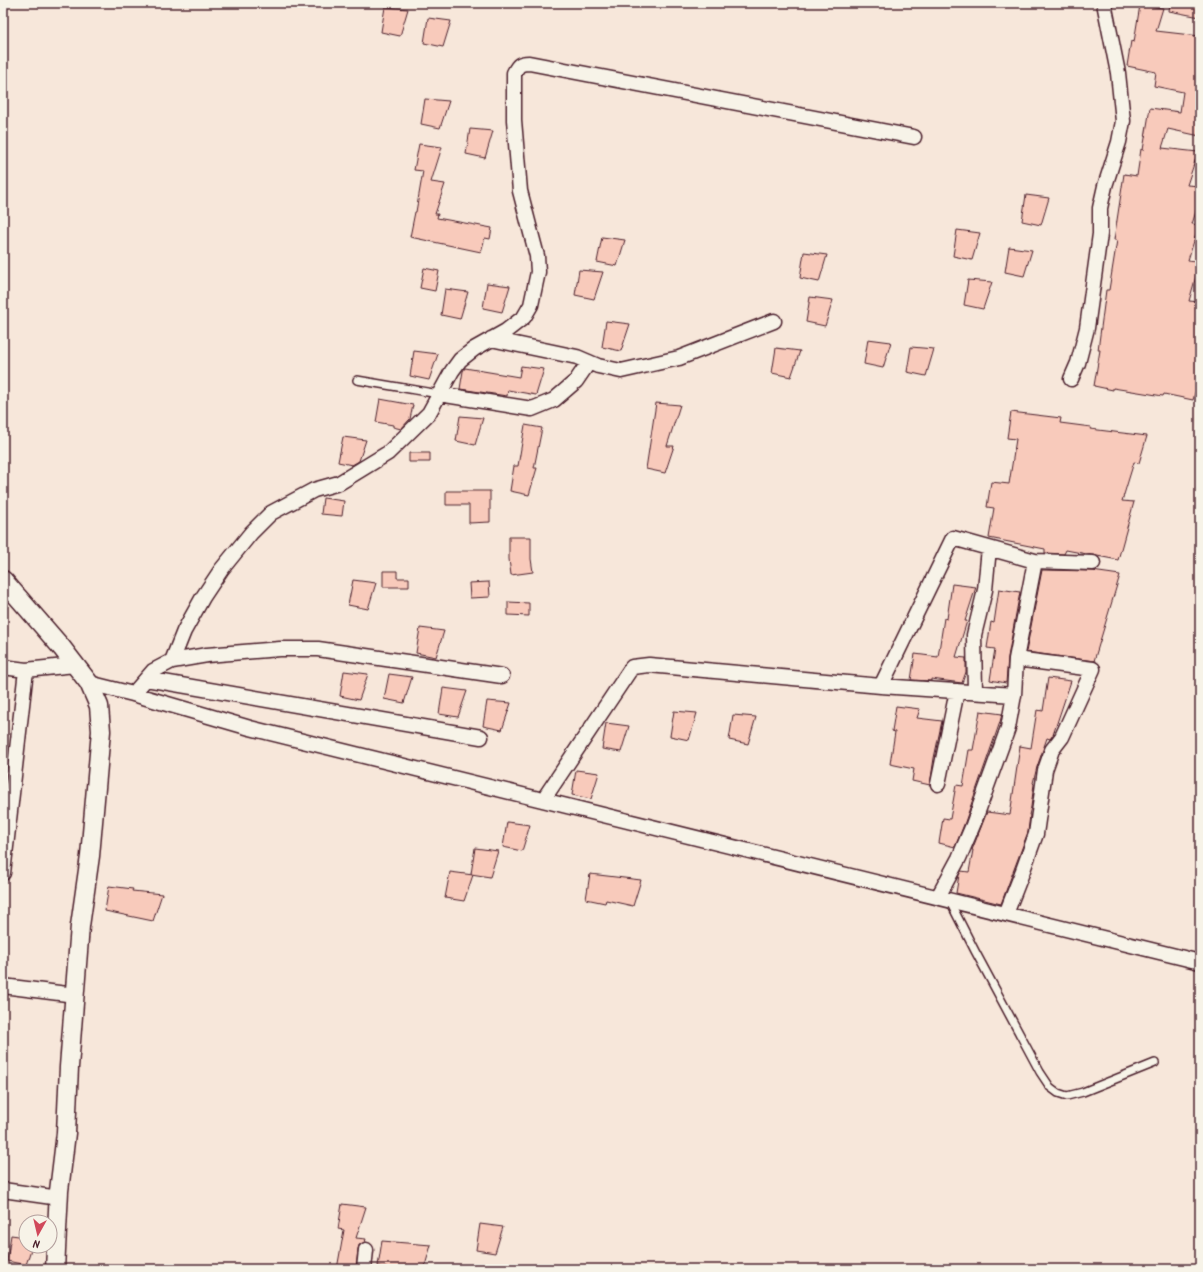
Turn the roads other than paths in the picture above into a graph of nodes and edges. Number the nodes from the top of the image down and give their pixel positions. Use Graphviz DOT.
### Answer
graph roads {
  1 [pos="1104,3"];
  2 [pos="914,137"];
  3 [pos="774,321"];
  4 [pos="491,339"];
  5 [pos="589,362"];
  6 [pos="1071,379"];
  7 [pos="357,380"];
  8 [pos="439,394"];
  9 [pos="989,548"];
  10 [pos="1035,561"];
  11 [pos="1093,563"];
  12 [pos="3,580"];
  13 [pos="1016,659"];
  14 [pos="172,661"];
  15 [pos="75,665"];
  16 [pos="3,667"];
  17 [pos="26,670"];
  18 [pos="502,676"];
  19 [pos="146,679"];
  20 [pos="89,683"];
  21 [pos="881,686"];
  22 [pos="957,691"];
  23 [pos="975,692"];
  24 [pos="133,694"];
  25 [pos="1014,695"];
  26 [pos="481,737"];
  27 [pos="938,784"];
  28 [pos="543,800"];
  29 [pos="3,873"];
  30 [pos="943,898"];
  31 [pos="1006,914"];
  32 [pos="1197,961"];
  33 [pos="3,986"];
  34 [pos="75,995"];
  35 [pos="1155,1063"];
  36 [pos="3,1190"];
  37 [pos="59,1198"];
  38 [pos="366,1250"];
  39 [pos="55,1269"];
  40 [pos="364,1269"];
  1 -- 6 [label="street"];
  2 -- 4 [label="street"];
  3 -- 5 [label="street"];
  4 -- 5 [label="street"];
  4 -- 8 [label="street"];
  5 -- 8 [label="street"];
  7 -- 8 [label="lane"];
  8 -- 14 [label="street"];
  9 -- 10 [label="street"];
  9 -- 21 [label="street"];
  9 -- 23 [label="street"];
  10 -- 11 [label="street"];
  10 -- 13 [label="street"];
  12 -- 15 [label="street"];
  13 -- 25 [label="street"];
  13 -- 31 [label="street"];
  14 -- 18 [label="street"];
  14 -- 19 [label="street"];
  15 -- 17 [label="street"];
  15 -- 20 [label="street"];
  16 -- 17 [label="street"];
  17 -- 29 [label="street"];
  19 -- 24 [label="street"];
  19 -- 26 [label="street"];
  20 -- 24 [label="street"];
  20 -- 34 [label="street"];
  21 -- 22 [label="street"];
  21 -- 28 [label="street"];
  22 -- 23 [label="street"];
  22 -- 27 [label="street"];
  23 -- 25 [label="street"];
  24 -- 28 [label="street"];
  25 -- 30 [label="street"];
  28 -- 30 [label="street"];
  30 -- 31 [label="street"];
  30 -- 35 [label="lane"];
  31 -- 32 [label="street"];
  33 -- 34 [label="street"];
  34 -- 37 [label="street"];
  36 -- 37 [label="street"];
  37 -- 39 [label="street"];
  38 -- 40 [label="street"];
}
